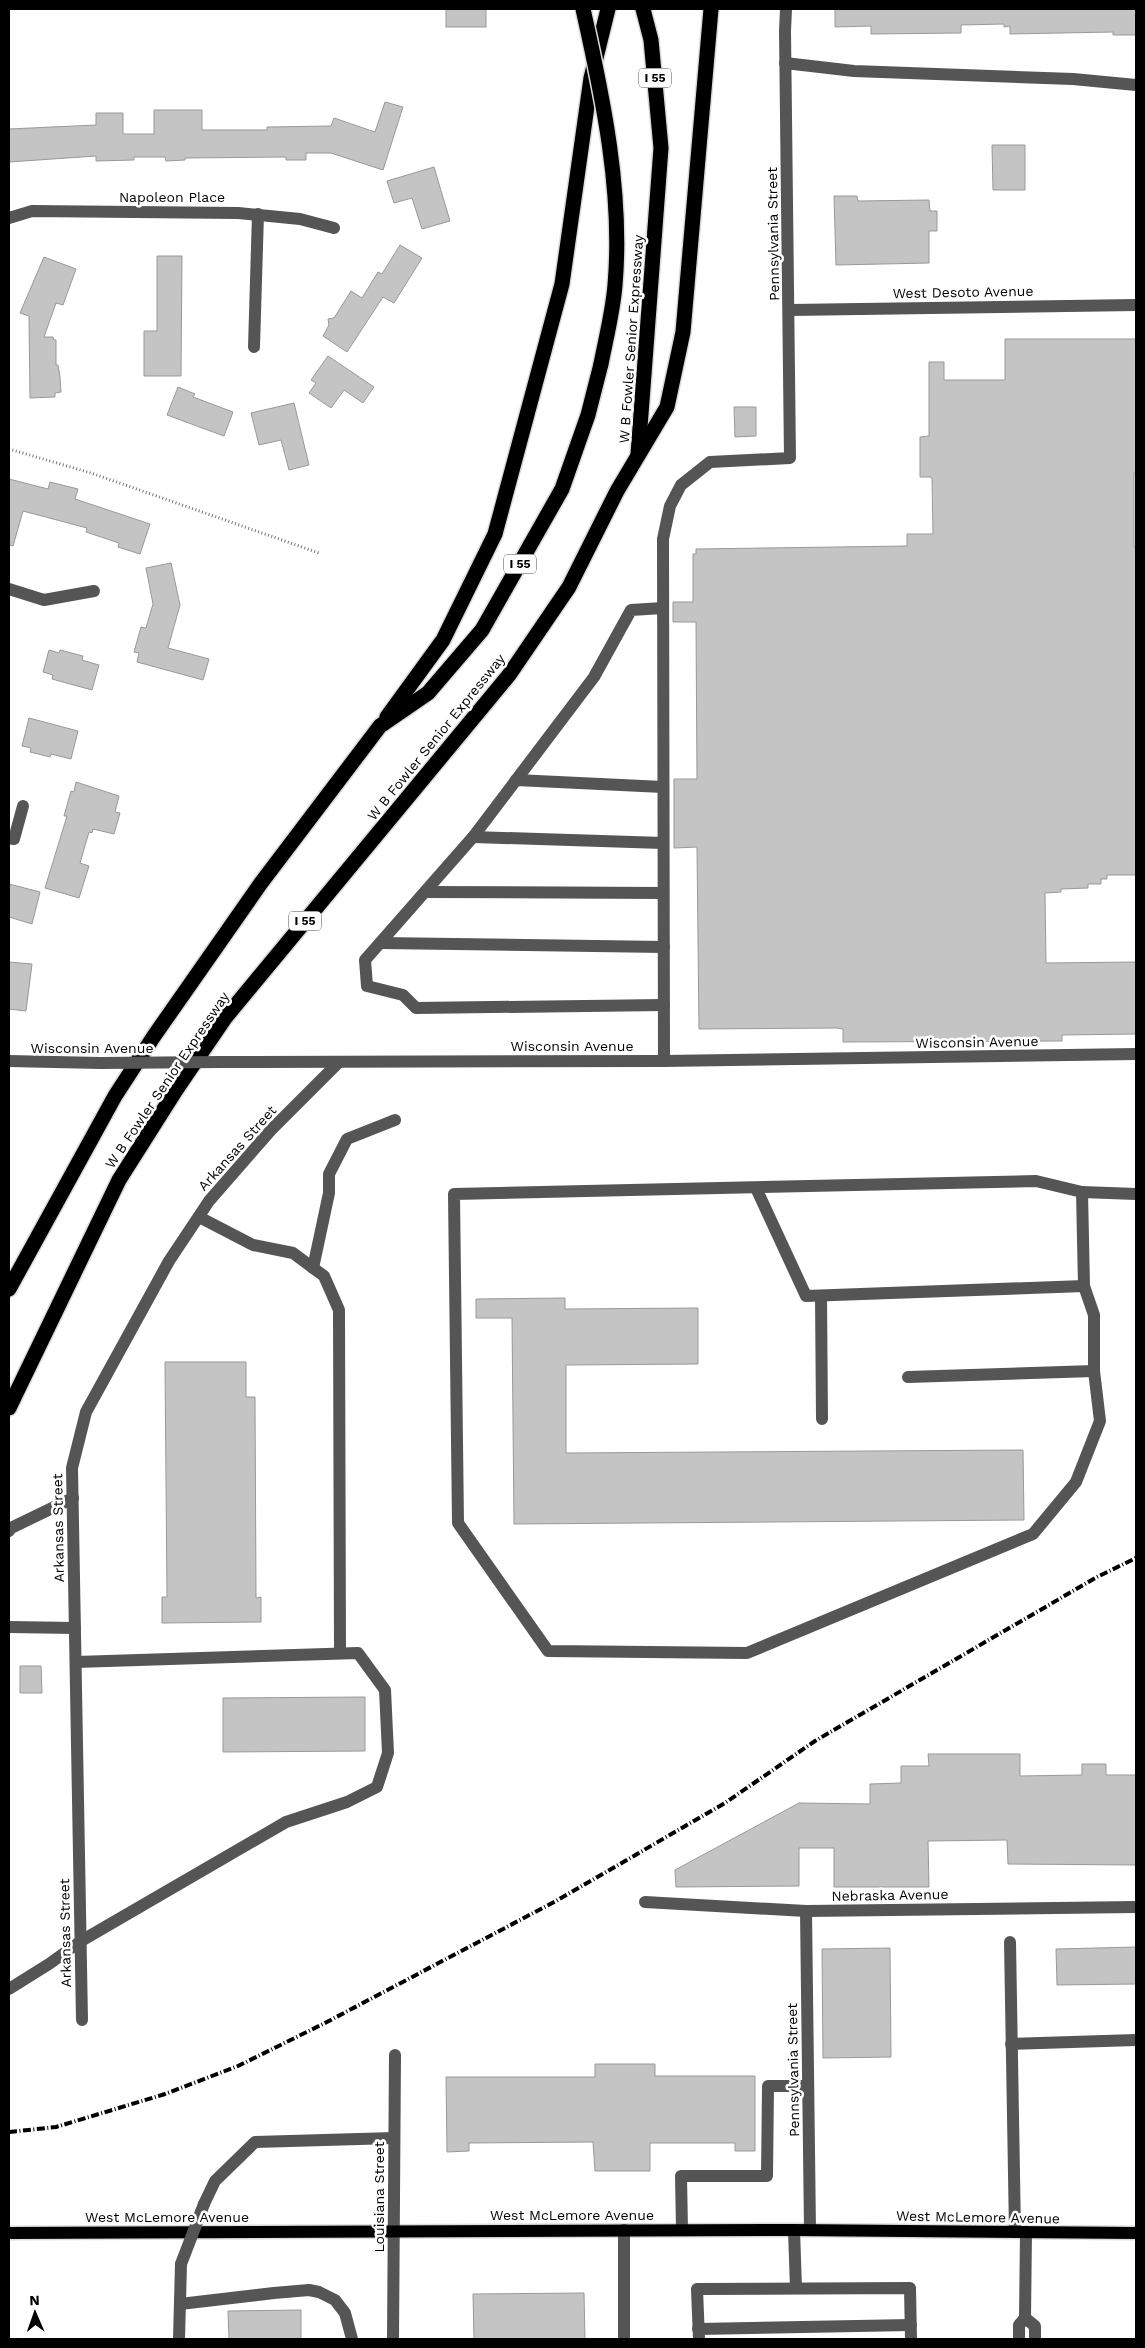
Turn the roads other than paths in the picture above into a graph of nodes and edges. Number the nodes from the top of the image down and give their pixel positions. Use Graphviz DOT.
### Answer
graph roads {
  1 [pos="583,9"];
  2 [pos="608,9"];
  3 [pos="643,9"];
  4 [pos="711,9"];
  5 [pos="786,9"];
  6 [pos="785,63"];
  7 [pos="1136,85"];
  8 [pos="258,214"];
  9 [pos="9,218"];
  10 [pos="334,228"];
  11 [pos="1136,305"];
  12 [pos="790,310"];
  13 [pos="254,347"];
  14 [pos="638,458"];
  15 [pos="9,589"];
  16 [pos="94,591"];
  17 [pos="663,608"];
  18 [pos="380,726"];
  19 [pos="516,780"];
  20 [pos="663,787"];
  21 [pos="23,806"];
  22 [pos="9,838"];
  23 [pos="473,838"];
  24 [pos="663,843"];
  25 [pos="425,892"];
  26 [pos="663,893"];
  27 [pos="380,943"];
  28 [pos="664,947"];
  29 [pos="664,1006"];
  30 [pos="1136,1054"];
  31 [pos="9,1061"];
  32 [pos="664,1061"];
  33 [pos="339,1062"];
  34 [pos="395,1120"];
  35 [pos="756,1188"];
  36 [pos="1082,1192"];
  37 [pos="1136,1194"];
  38 [pos="198,1217"];
  39 [pos="313,1268"];
  40 [pos="1084,1286"];
  41 [pos="9,1289"];
  42 [pos="821,1296"];
  43 [pos="1094,1371"];
  44 [pos="908,1377"];
  45 [pos="9,1408"];
  46 [pos="822,1419"];
  47 [pos="73,1498"];
  48 [pos="9,1531"];
  49 [pos="9,1627"];
  50 [pos="75,1628"];
  51 [pos="340,1653"];
  52 [pos="76,1662"];
  53 [pos="645,1902"];
  54 [pos="1136,1907"];
  55 [pos="806,1911"];
  56 [pos="80,1941"];
  57 [pos="1010,1942"];
  58 [pos="9,1989"];
  59 [pos="82,2020"];
  60 [pos="1136,2040"];
  61 [pos="1011,2044"];
  62 [pos="395,2056"];
  63 [pos="808,2086"];
  64 [pos="394,2138"];
  65 [pos="394,2230"];
  66 [pos="624,2230"];
  67 [pos="682,2230"];
  68 [pos="794,2230"];
  69 [pos="810,2230"];
  70 [pos="1020,2232"];
  71 [pos="9,2233"];
  72 [pos="1136,2233"];
  73 [pos="796,2288"];
  74 [pos="180,2304"];
  75 [pos="1025,2318"];
  76 [pos="911,2326"];
  77 [pos="855,2333"];
  78 [pos="698,2334"];
  79 [pos="179,2339"];
  80 [pos="352,2339"];
  81 [pos="393,2339"];
  82 [pos="624,2339"];
  83 [pos="911,2339"];
  84 [pos="1019,2339"];
  85 [pos="1035,2339"];
  1 -- 18 [label="highway, W B Fowler Senior Expressway / I 55, bridge"];
  2 -- 18 [label="highway"];
  3 -- 14 [label="highway, W B Fowler Senior Expressway / I 55"];
  4 -- 14 [label="highway"];
  5 -- 6 [label="street, Pennsylvania Street"];
  6 -- 7 [label="street"];
  6 -- 12 [label="street, Pennsylvania Street"];
  8 -- 9 [label="street, Napoleon Place"];
  8 -- 10 [label="street, Napoleon Place"];
  8 -- 13 [label="street"];
  11 -- 12 [label="street, West Desoto Avenue"];
  12 -- 17 [label="street, Pennsylvania Street"];
  14 -- 45 [label="highway, W B Fowler Senior Expressway / I 55"];
  15 -- 16 [label="street"];
  17 -- 19 [label="street"];
  17 -- 20 [label="street"];
  18 -- 41 [label="highway, W B Fowler Senior Expressway / I 55"];
  19 -- 20 [label="street"];
  19 -- 23 [label="street"];
  20 -- 24 [label="street"];
  21 -- 22 [label="street"];
  23 -- 24 [label="street"];
  23 -- 25 [label="street"];
  24 -- 26 [label="street"];
  25 -- 26 [label="street"];
  25 -- 27 [label="street"];
  26 -- 28 [label="street"];
  27 -- 28 [label="street"];
  27 -- 29 [label="street"];
  28 -- 29 [label="street"];
  29 -- 32 [label="street"];
  30 -- 32 [label="street, Wisconsin Avenue"];
  31 -- 33 [label="street, Wisconsin Avenue, bridge"];
  32 -- 33 [label="street, Wisconsin Avenue"];
  33 -- 38 [label="street, Arkansas Street"];
  34 -- 39 [label="street"];
  35 -- 36 [label="street"];
  35 -- 42 [label="street"];
  35 -- 43 [label="street"];
  36 -- 37 [label="street"];
  36 -- 40 [label="street"];
  38 -- 39 [label="street"];
  38 -- 47 [label="street, Arkansas Street"];
  39 -- 51 [label="street"];
  40 -- 42 [label="street"];
  40 -- 43 [label="street"];
  42 -- 46 [label="street"];
  43 -- 44 [label="street"];
  47 -- 48 [label="street"];
  47 -- 50 [label="street, Arkansas Street"];
  49 -- 50 [label="street"];
  50 -- 52 [label="street, Arkansas Street"];
  51 -- 52 [label="street"];
  51 -- 56 [label="street"];
  52 -- 56 [label="street, Arkansas Street"];
  53 -- 55 [label="street, Nebraska Avenue"];
  54 -- 55 [label="street, Nebraska Avenue"];
  55 -- 63 [label="street, Pennsylvania Street"];
  56 -- 58 [label="street"];
  56 -- 59 [label="street, Arkansas Street"];
  57 -- 61 [label="street"];
  60 -- 61 [label="street"];
  61 -- 70 [label="street"];
  62 -- 64 [label="street, Louisiana Street"];
  63 -- 67 [label="street"];
  63 -- 69 [label="street, Pennsylvania Street"];
  64 -- 65 [label="street, Louisiana Street"];
  64 -- 74 [label="street, bridge"];
  65 -- 66 [label="main road, West McLemore Avenue"];
  65 -- 71 [label="main road, West McLemore Avenue"];
  65 -- 81 [label="street, Louisiana Street"];
  66 -- 67 [label="main road, West McLemore Avenue"];
  66 -- 82 [label="street"];
  67 -- 68 [label="main road, West McLemore Avenue"];
  68 -- 69 [label="main road, West McLemore Avenue"];
  68 -- 73 [label="street"];
  69 -- 70 [label="main road, West McLemore Avenue"];
  70 -- 72 [label="main road, West McLemore Avenue"];
  70 -- 75 [label="street"];
  73 -- 76 [label="street"];
  73 -- 78 [label="street"];
  74 -- 79 [label="street"];
  74 -- 80 [label="street"];
  75 -- 84 [label="street"];
  75 -- 85 [label="street"];
  76 -- 77 [label="street"];
  76 -- 83 [label="street"];
  77 -- 78 [label="street"];
}
